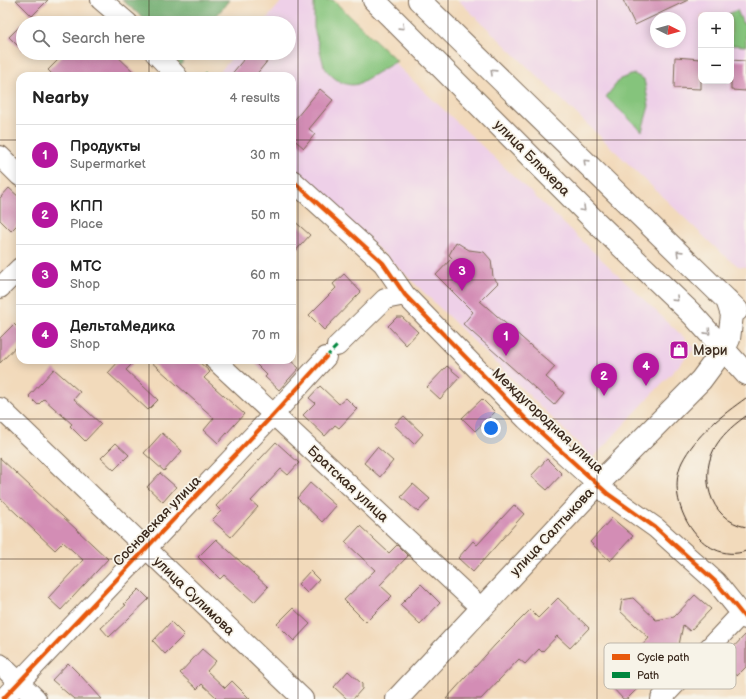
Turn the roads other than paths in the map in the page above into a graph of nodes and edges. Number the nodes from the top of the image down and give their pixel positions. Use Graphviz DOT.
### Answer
graph roads {
  1 [pos="101,0"];
  2 [pos="374,0"];
  3 [pos="419,0"];
  4 [pos="120,16"];
  5 [pos="162,60"];
  6 [pos="173,72"];
  7 [pos="0,156"];
  8 [pos="16,172"];
  9 [pos="296,184"];
  10 [pos="16,272"];
  11 [pos="0,288"];
  12 [pos="405,295"];
  13 [pos="730,298"];
  14 [pos="746,319"];
  15 [pos="746,342"];
  16 [pos="724,350"];
  17 [pos="219,364"];
  18 [pos="746,374"];
  19 [pos="0,408"];
  20 [pos="273,415"];
  21 [pos="598,484"];
  22 [pos="144,548"];
  23 [pos="481,608"];
  24 [pos="743,616"];
  25 [pos="716,643"];
  26 [pos="0,664"];
  27 [pos="18,683"];
  28 [pos="671,689"];
  29 [pos="3,699"];
  30 [pos="36,699"];
  31 [pos="303,699"];
  32 [pos="397,699"];
  33 [pos="661,699"];
  1 -- 4 [label="street"];
  2 -- 16 [label="main road, улица Блюхера, one-way"];
  13 -- 3 [label="main road, one-way"];
  5 -- 6 [label="street"];
  7 -- 8 [label="street"];
  9 -- 12 [label="street, Междугородная улица"];
  10 -- 11 [label="street"];
  12 -- 20 [label="street, Сосновская улица"];
  12 -- 21 [label="street, Междугородная улица"];
  13 -- 14 [label="main road"];
  13 -- 16 [label="main road, улица Салтыкова"];
  15 -- 16 [label="main road"];
  16 -- 18 [label="main road, улица Блюхера"];
  16 -- 21 [label="main road, улица Салтыкова"];
  17 -- 20 [label="street, Братская улица"];
  19 -- 22 [label="street, улица Сулимова"];
  20 -- 22 [label="street, Сосновская улица"];
  20 -- 23 [label="street, Братская улица"];
  21 -- 23 [label="main road, улица Салтыкова"];
  21 -- 24 [label="street, Междугородная улица"];
  22 -- 27 [label="street, Сосновская улица"];
  22 -- 31 [label="street, улица Сулимова"];
  23 -- 32 [label="main road, улица Салтыкова"];
  24 -- 25 [label="street"];
  26 -- 27 [label="street"];
  27 -- 29 [label="street, Сосновская улица"];
  27 -- 30 [label="street"];
  28 -- 33 [label="street"];
}
